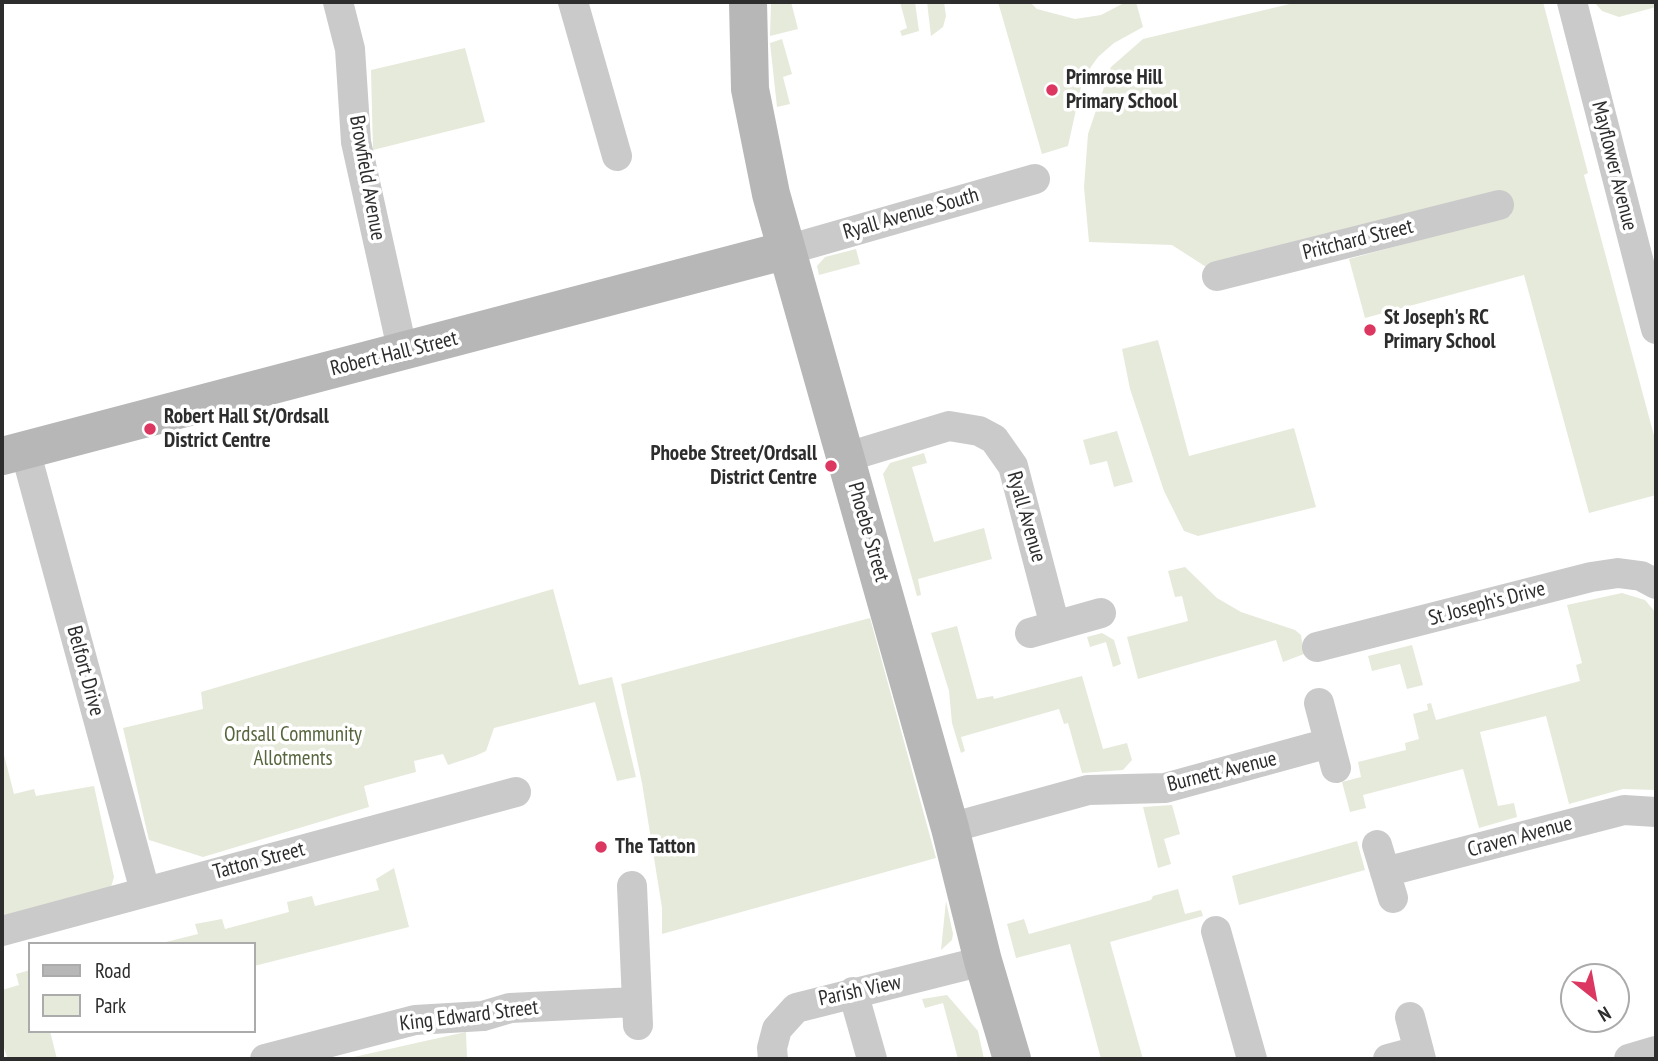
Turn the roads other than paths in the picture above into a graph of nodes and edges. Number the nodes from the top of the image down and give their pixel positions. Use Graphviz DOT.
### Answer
graph roads {
  1 [pos="338,2"];
  2 [pos="573,2"];
  3 [pos="748,2"];
  4 [pos="1572,2"];
  5 [pos="617,156"];
  6 [pos="1035,179"];
  7 [pos="1499,205"];
  8 [pos="787,250"];
  9 [pos="1217,276"];
  10 [pos="1652,298"];
  11 [pos="1656,329"];
  12 [pos="403,353"];
  13 [pos="13,453"];
  14 [pos="847,457"];
  15 [pos="1656,583"];
  16 [pos="1101,612"];
  17 [pos="1317,647"];
  18 [pos="1319,703"];
  19 [pos="516,792"];
  20 [pos="1656,813"];
  21 [pos="950,828"];
  22 [pos="1385,871"];
  23 [pos="632,886"];
  24 [pos="145,891"];
  25 [pos="1216,930"];
  26 [pos="2,931"];
  27 [pos="983,961"];
  28 [pos="853,992"];
  29 [pos="1410,1017"];
  30 [pos="1656,1051"];
  31 [pos="318,1052"];
  32 [pos="1420,1055"];
  33 [pos="265,1059"];
  34 [pos="774,1059"];
  35 [pos="873,1059"];
  36 [pos="1012,1059"];
  37 [pos="1252,1059"];
  38 [pos="1388,1059"];
  39 [pos="1629,1059"];
  1 -- 12 [label="street, Browfield Avenue"];
  2 -- 5 [label="street"];
  3 -- 8 [label="street, Phoebe Street"];
  4 -- 10 [label="street, Mayflower Avenue"];
  6 -- 8 [label="street, Ryall Avenue South"];
  7 -- 9 [label="street, Pritchard Street"];
  8 -- 12 [label="street, Robert Hall Street"];
  8 -- 14 [label="street, Phoebe Street"];
  10 -- 11 [label="street, Mayflower Avenue"];
  12 -- 13 [label="street, Robert Hall Street"];
  13 -- 24 [label="street, Belfort Drive"];
  14 -- 16 [label="street, Ryall Avenue"];
  14 -- 21 [label="street, Phoebe Street"];
  15 -- 17 [label="street, St Joseph's Drive"];
  18 -- 21 [label="street, Burnett Avenue"];
  19 -- 24 [label="street, Tatton Street"];
  20 -- 22 [label="street, Craven Avenue"];
  21 -- 27 [label="street, Phoebe Street"];
  23 -- 31 [label="street, King Edward Street"];
  24 -- 26 [label="street, Tatton Street"];
  25 -- 37 [label="street"];
  27 -- 28 [label="street, Parish View"];
  27 -- 36 [label="street, Phoebe Street"];
  28 -- 34 [label="street, Parish View"];
  28 -- 35 [label="street"];
  29 -- 32 [label="street"];
  30 -- 39 [label="street"];
  31 -- 33 [label="street, King Edward Street"];
  32 -- 38 [label="street"];
}
